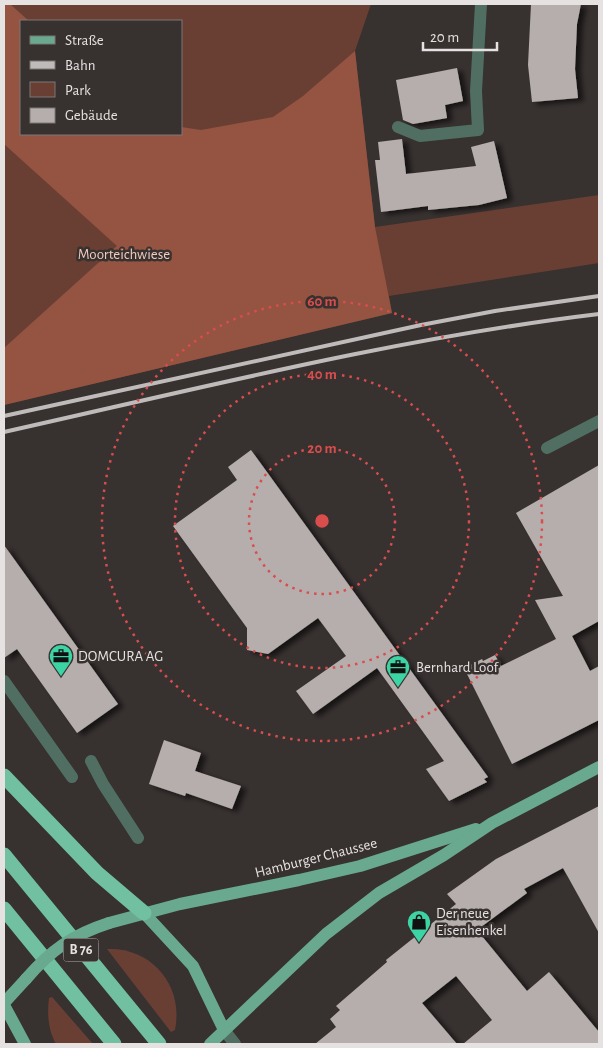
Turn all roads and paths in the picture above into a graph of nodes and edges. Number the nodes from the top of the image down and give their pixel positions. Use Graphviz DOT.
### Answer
graph roads {
  1 [pos="481,4"];
  2 [pos="398,127"];
  3 [pos="599,421"];
  4 [pos="547,448"];
  5 [pos="4,681"];
  6 [pos="91,761"];
  7 [pos="599,767"];
  8 [pos="4,776"];
  9 [pos="72,777"];
  10 [pos="492,823"];
  11 [pos="138,838"];
  12 [pos="4,855"];
  13 [pos="4,909"];
  14 [pos="144,913"];
  15 [pos="4,1004"];
  16 [pos="224,1030"];
  17 [pos="25,1044"];
  18 [pos="114,1044"];
  19 [pos="159,1044"];
  20 [pos="210,1044"];
  21 [pos="235,1044"];
  1 -- 2 [label="street"];
  3 -- 4 [label="street"];
  5 -- 9 [label="street"];
  6 -- 11 [label="street"];
  7 -- 10 [label="main road, Hamburger Chaussee"];
  8 -- 14 [label="highway"];
  10 -- 14 [label="main road, Hamburger Chaussee"];
  10 -- 16 [label="main road, Hamburger Chaussee"];
  12 -- 19 [label="highway, B 76"];
  13 -- 18 [label="highway, B 76"];
  14 -- 15 [label="main road, Hamburger Chaussee, bridge"];
  14 -- 16 [label="main road"];
  15 -- 17 [label="main road, Hamburger Chaussee"];
  16 -- 20 [label="main road, Hamburger Chaussee"];
  16 -- 21 [label="street"];
}
